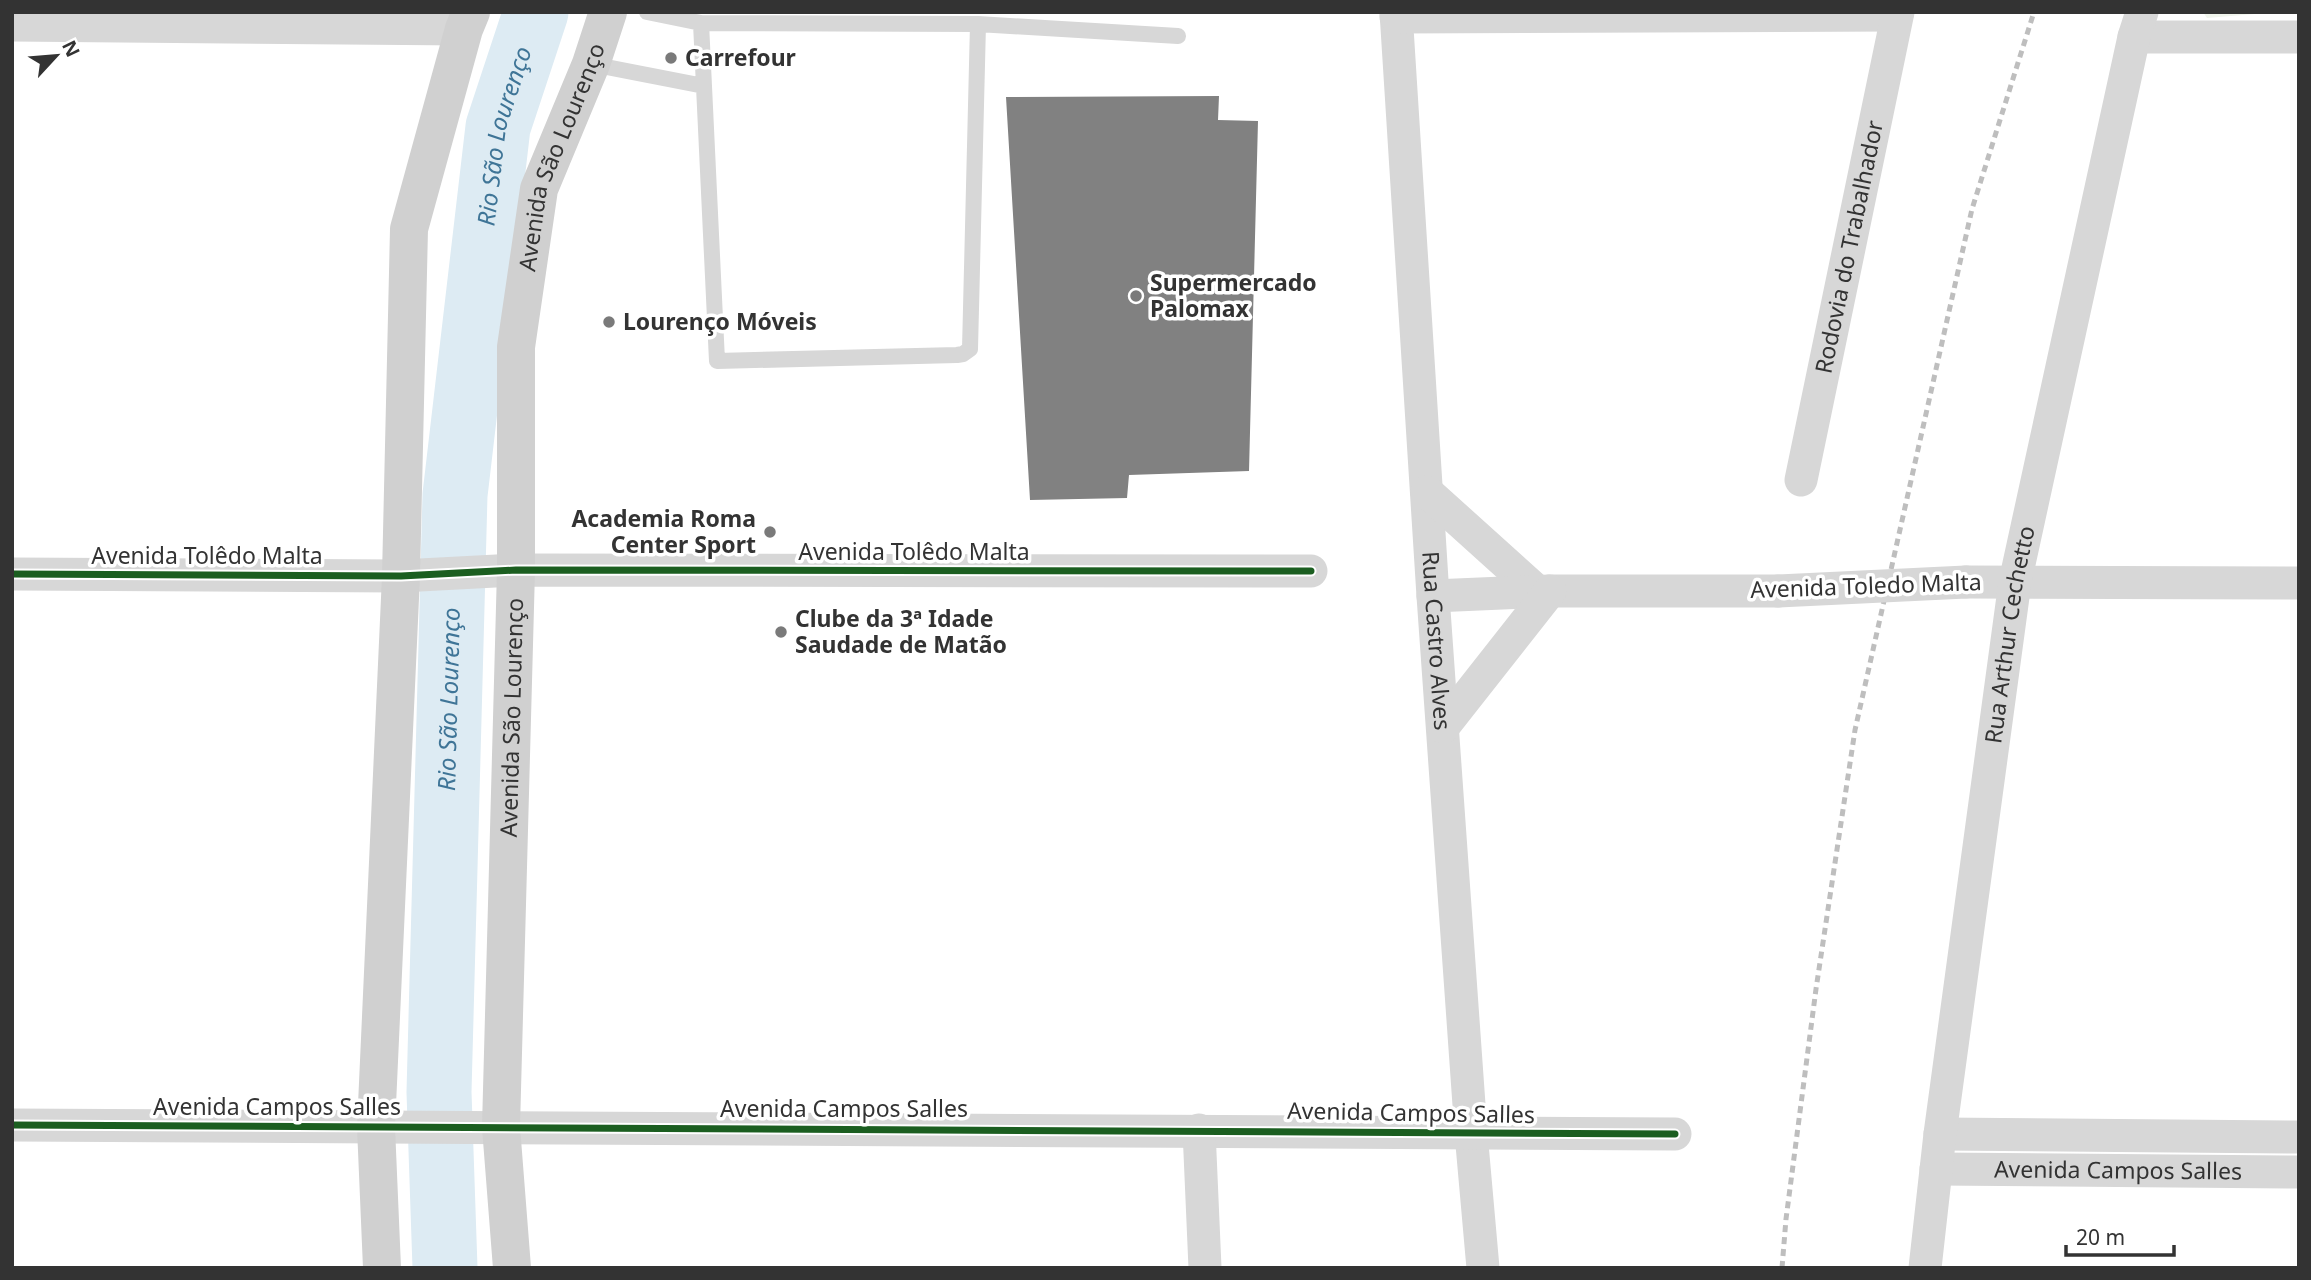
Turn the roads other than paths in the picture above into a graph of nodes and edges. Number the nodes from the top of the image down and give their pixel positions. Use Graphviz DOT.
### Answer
graph roads {
  1 [pos="608,12"];
  2 [pos="648,12"];
  3 [pos="1898,14"];
  4 [pos="1396,15"];
  5 [pos="467,20"];
  6 [pos="701,23"];
  7 [pos="978,24"];
  8 [pos="2138,24"];
  9 [pos="12,25"];
  10 [pos="1178,36"];
  11 [pos="2299,37"];
  12 [pos="591,64"];
  13 [pos="704,86"];
  14 [pos="1801,481"];
  15 [pos="1427,492"];
  16 [pos="500,571"];
  17 [pos="1311,572"];
  18 [pos="12,574"];
  19 [pos="409,576"];
  20 [pos="2015,582"];
  21 [pos="2299,583"];
  22 [pos="1544,592"];
  23 [pos="1433,596"];
  24 [pos="1443,727"];
  25 [pos="12,1125"];
  26 [pos="389,1127"];
  27 [pos="486,1127"];
  28 [pos="1199,1130"];
  29 [pos="1471,1133"];
  30 [pos="1675,1134"];
  31 [pos="1940,1135"];
  32 [pos="2299,1137"];
  33 [pos="1936,1169"];
  34 [pos="2299,1172"];
  35 [pos="382,1268"];
  36 [pos="512,1268"];
  37 [pos="1205,1268"];
  38 [pos="1483,1268"];
  39 [pos="1925,1268"];
  1 -- 12 [label="main road, Avenida São Lourenço"];
  2 -- 6 [label="lane"];
  3 -- 4 [label="street"];
  3 -- 14 [label="street, Rodovia do Trabalhador"];
  4 -- 15 [label="street, Rua Castro Alves"];
  5 -- 9 [label="street"];
  5 -- 19 [label="main road"];
  6 -- 7 [label="lane"];
  6 -- 13 [label="lane"];
  7 -- 10 [label="lane"];
  7 -- 13 [label="lane"];
  8 -- 11 [label="street"];
  8 -- 20 [label="street, Rua Arthur Cechetto"];
  12 -- 13 [label="lane"];
  12 -- 16 [label="main road, Avenida São Lourenço"];
  15 -- 22 [label="street"];
  15 -- 23 [label="street, Rua Castro Alves"];
  16 -- 17 [label="street, Avenida Tolêdo Malta"];
  16 -- 19 [label="street"];
  16 -- 27 [label="main road, Avenida São Lourenço"];
  18 -- 19 [label="street, Avenida Tolêdo Malta"];
  19 -- 26 [label="main road"];
  20 -- 21 [label="street, Avenida Toledo Malta"];
  20 -- 22 [label="street, Avenida Toledo Malta, bridge"];
  20 -- 31 [label="street, Rua Arthur Cechetto"];
  22 -- 23 [label="street, Avenida Toledo Malta"];
  22 -- 24 [label="street"];
  23 -- 24 [label="street, Rua Castro Alves"];
  24 -- 29 [label="street, Rua Castro Alves"];
  25 -- 26 [label="street, Avenida Campos Salles"];
  26 -- 27 [label="street, Avenida Campos Salles"];
  26 -- 35 [label="main road"];
  27 -- 28 [label="street, Avenida Campos Salles"];
  27 -- 36 [label="main road, Avenida São Lourenço"];
  28 -- 29 [label="street, Avenida Campos Salles"];
  28 -- 37 [label="street"];
  29 -- 30 [label="street, Avenida Campos Salles"];
  29 -- 38 [label="street, Rua Castro Alves"];
  31 -- 32 [label="street, Avenida Campos Salles"];
  31 -- 33 [label="street, Rua Arthur Cechetto"];
  33 -- 34 [label="street, Avenida Campos Salles"];
  33 -- 39 [label="street, Rua Arthur Cechetto"];
}
